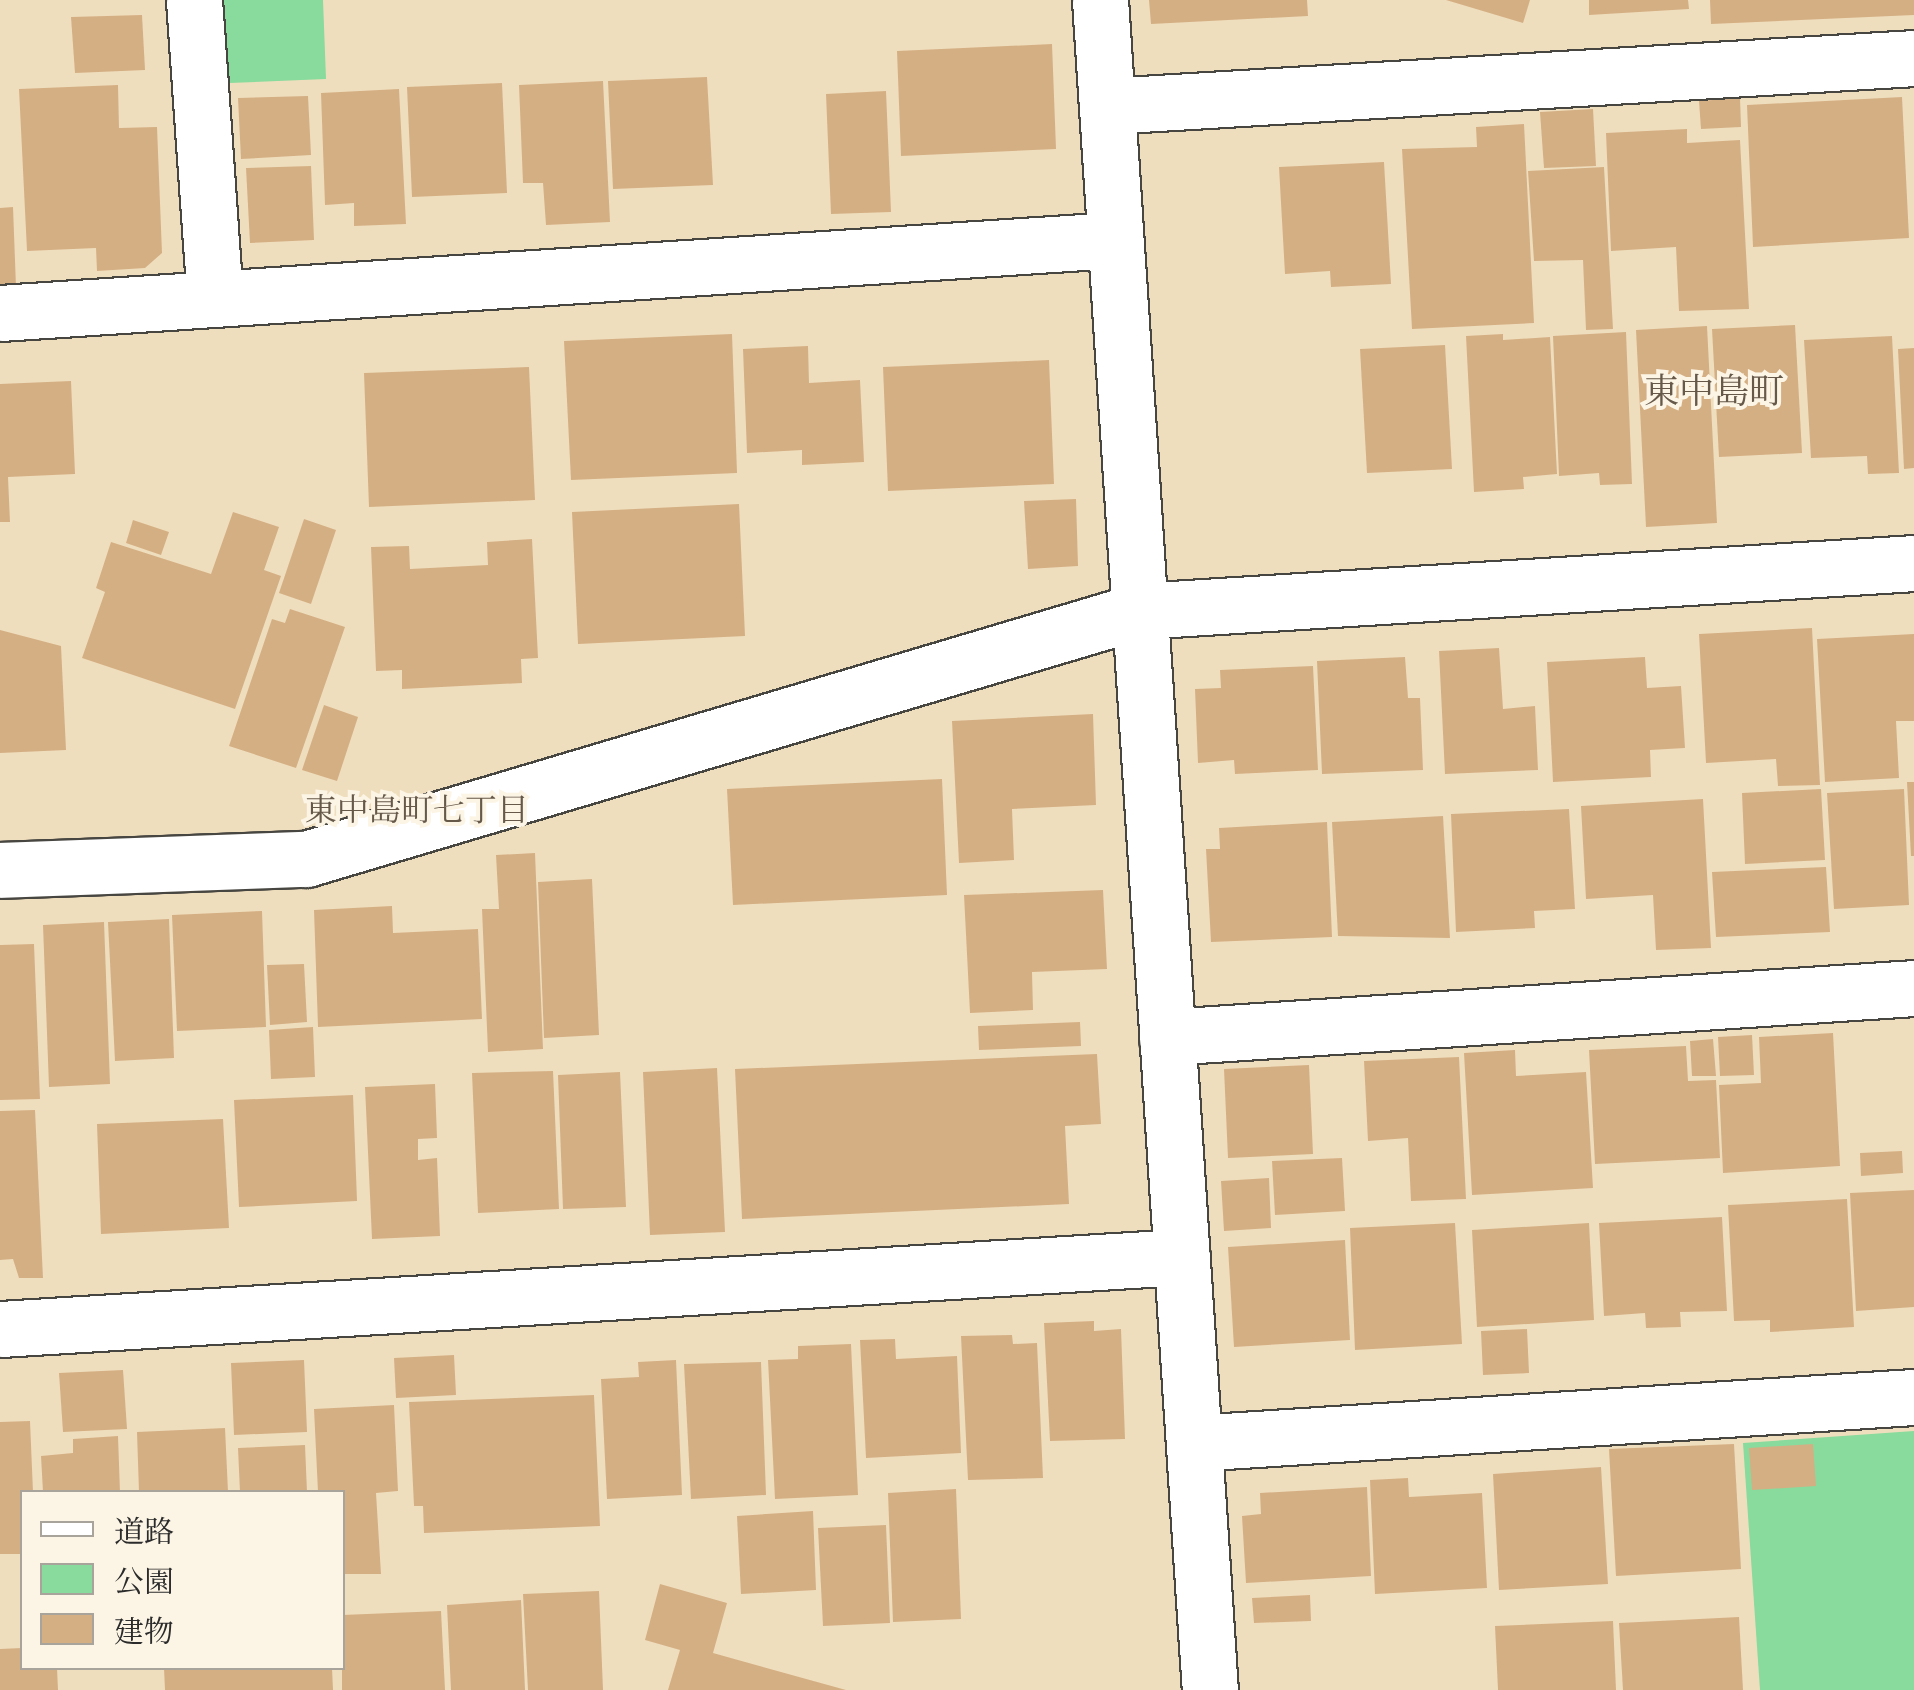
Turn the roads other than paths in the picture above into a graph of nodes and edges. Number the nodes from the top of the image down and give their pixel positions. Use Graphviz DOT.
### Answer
graph roads {
  1 [pos="194,0"];
  2 [pos="1100,0"];
  3 [pos="1914,58"];
  4 [pos="1107,106"];
  5 [pos="1115,240"];
  6 [pos="216,298"];
  7 [pos="0,313"];
  8 [pos="1914,563"];
  9 [pos="1140,611"];
  10 [pos="0,870"];
  11 [pos="1914,988"];
  12 [pos="1167,1037"];
  13 [pos="1182,1256"];
  14 [pos="0,1329"];
  15 [pos="1914,1397"];
  16 [pos="1194,1443"];
  17 [pos="1210,1690"];
  1 -- 6 [label="street"];
  2 -- 4 [label="street"];
  3 -- 4 [label="street"];
  4 -- 5 [label="street"];
  5 -- 6 [label="street"];
  5 -- 9 [label="street"];
  6 -- 7 [label="street"];
  8 -- 9 [label="street"];
  9 -- 10 [label="street"];
  9 -- 12 [label="street"];
  11 -- 12 [label="street"];
  12 -- 13 [label="street"];
  13 -- 14 [label="street"];
  13 -- 16 [label="street"];
  15 -- 16 [label="street"];
  16 -- 17 [label="street"];
}
